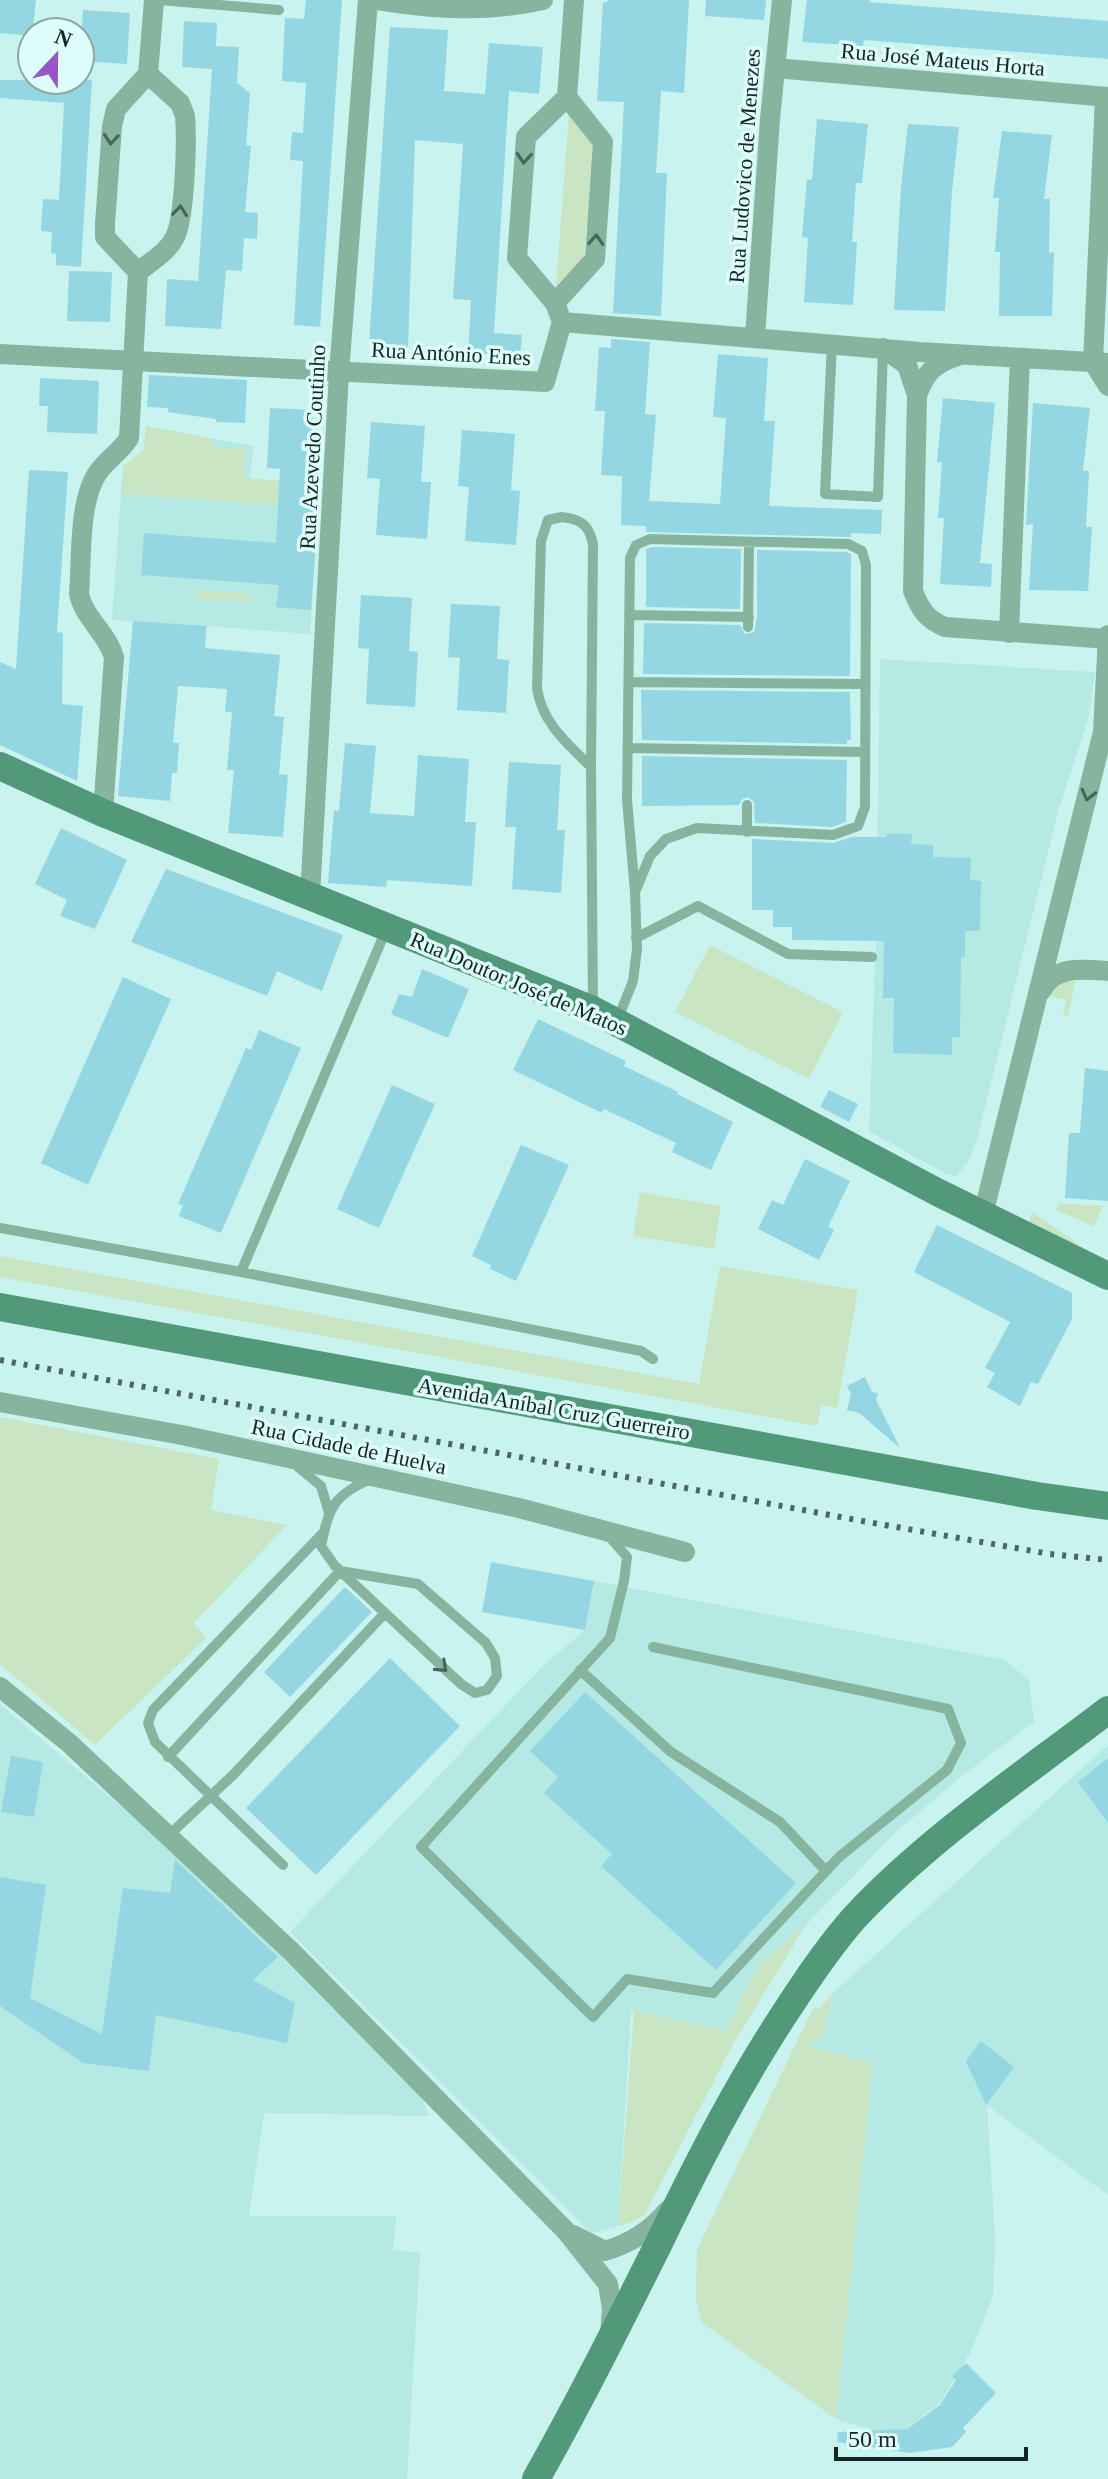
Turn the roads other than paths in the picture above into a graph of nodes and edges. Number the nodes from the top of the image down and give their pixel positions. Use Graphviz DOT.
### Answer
graph roads {
  1 [pos="156,0"];
  2 [pos="368,0"];
  3 [pos="377,0"];
  4 [pos="543,0"];
  5 [pos="574,0"];
  6 [pos="782,0"];
  7 [pos="279,10"];
  8 [pos="775,68"];
  9 [pos="148,74"];
  10 [pos="567,97"];
  11 [pos="1107,97"];
  12 [pos="138,272"];
  13 [pos="558,312"];
  14 [pos="755,337"];
  15 [pos="832,344"];
  16 [pos="883,348"];
  17 [pos="0,354"];
  18 [pos="964,354"];
  19 [pos="1020,358"];
  20 [pos="133,360"];
  21 [pos="1100,363"];
  22 [pos="339,373"];
  23 [pos="1108,386"];
  24 [pos="917,395"];
  25 [pos="749,542"];
  26 [pos="629,615"];
  27 [pos="1009,633"];
  28 [pos="1108,637"];
  29 [pos="629,682"];
  30 [pos="865,684"];
  31 [pos="628,748"];
  32 [pos="865,752"];
  33 [pos="0,766"];
  34 [pos="591,767"];
  35 [pos="747,805"];
  36 [pos="103,813"];
  37 [pos="747,832"];
  38 [pos="635,892"];
  39 [pos="310,896"];
  40 [pos="1056,924"];
  41 [pos="387,929"];
  42 [pos="636,938"];
  43 [pos="872,957"];
  44 [pos="1082,969"];
  45 [pos="1108,971"];
  46 [pos="1037,998"];
  47 [pos="604,1016"];
  48 [pos="983,1215"];
  49 [pos="0,1228"];
  50 [pos="241,1272"];
  51 [pos="1108,1276"];
  52 [pos="0,1307"];
  53 [pos="653,1359"];
  54 [pos="0,1402"];
  55 [pos="275,1455"];
  56 [pos="376,1477"];
  57 [pos="1108,1506"];
  58 [pos="329,1513"];
  59 [pos="604,1530"];
  60 [pos="324,1532"];
  61 [pos="685,1552"];
  62 [pos="340,1571"];
  63 [pos="385,1613"];
  64 [pos="653,1647"];
  65 [pos="580,1670"];
  66 [pos="0,1687"];
  67 [pos="1108,1710"];
  68 [pos="168,1757"];
  69 [pos="212,1796"];
  70 [pos="168,1836"];
  71 [pos="283,1865"];
  72 [pos="826,1871"];
  73 [pos="685,2188"];
  74 [pos="566,2231"];
  75 [pos="610,2341"];
  76 [pos="536,2479"];
  1 -- 7 [label="lane"];
  1 -- 9 [label="street"];
  2 -- 22 [label="street, Rua Azevedo Coutinho"];
  3 -- 4 [label="street"];
  5 -- 10 [label="street"];
  6 -- 8 [label="street, Rua Ludovico de Menezes"];
  8 -- 11 [label="street, Rua José Mateus Horta"];
  8 -- 14 [label="street, Rua Ludovico de Menezes"];
  9 -- 12 [label="street, one-way"];
  12 -- 9 [label="street, one-way"];
  13 -- 10 [label="street, one-way"];
  10 -- 13 [label="street, one-way"];
  11 -- 21 [label="street"];
  12 -- 20 [label="street"];
  13 -- 14 [label="street"];
  13 -- 22 [label="street, Rua António Enes"];
  14 -- 15 [label="street"];
  15 -- 16 [label="street"];
  15 -- 16 [label="lane"];
  16 -- 18 [label="street"];
  16 -- 24 [label="street"];
  17 -- 20 [label="street, Rua António Enes"];
  18 -- 19 [label="street"];
  18 -- 24 [label="street"];
  19 -- 21 [label="street"];
  19 -- 27 [label="street"];
  20 -- 22 [label="street, Rua António Enes"];
  20 -- 36 [label="street"];
  21 -- 23 [label="street"];
  22 -- 39 [label="street, Rua Azevedo Coutinho"];
  24 -- 27 [label="street"];
  25 -- 26 [label="lane"];
  25 -- 26 [label="lane"];
  25 -- 30 [label="lane"];
  26 -- 29 [label="lane"];
  27 -- 28 [label="street"];
  28 -- 40 [label="street, one-way"];
  29 -- 30 [label="lane"];
  29 -- 31 [label="lane"];
  30 -- 32 [label="lane"];
  31 -- 32 [label="lane"];
  31 -- 38 [label="lane"];
  32 -- 37 [label="lane"];
  33 -- 36 [label="street, Rua Doutor José de Matos"];
  34 -- 34 [label="lane"];
  34 -- 47 [label="lane"];
  35 -- 37 [label="lane"];
  36 -- 39 [label="street, Rua Doutor José de Matos"];
  37 -- 38 [label="lane"];
  38 -- 42 [label="lane"];
  39 -- 41 [label="street, Rua Doutor José de Matos"];
  40 -- 44 [label="street"];
  40 -- 46 [label="street"];
  41 -- 47 [label="street, Rua Doutor José de Matos"];
  41 -- 50 [label="lane"];
  42 -- 43 [label="lane"];
  42 -- 47 [label="lane"];
  44 -- 45 [label="street"];
  44 -- 46 [label="street"];
  46 -- 48 [label="street"];
  47 -- 48 [label="street, Rua Doutor José de Matos"];
  48 -- 51 [label="street, Rua Doutor José de Matos"];
  49 -- 50 [label="lane"];
  50 -- 53 [label="lane"];
  52 -- 57 [label="street, Avenida Aníbal Cruz Guerreiro"];
  54 -- 55 [label="street, Rua Cidade de Huelva"];
  55 -- 56 [label="street, Rua Cidade de Huelva"];
  55 -- 58 [label="lane"];
  56 -- 58 [label="lane"];
  56 -- 59 [label="street, Rua Cidade de Huelva"];
  58 -- 60 [label="lane"];
  59 -- 61 [label="street, Rua Cidade de Huelva"];
  59 -- 65 [label="lane"];
  60 -- 62 [label="lane"];
  60 -- 68 [label="lane"];
  62 -- 63 [label="lane"];
  63 -- 62 [label="lane, one-way"];
  62 -- 68 [label="lane"];
  63 -- 69 [label="lane"];
  64 -- 72 [label="lane"];
  65 -- 72 [label="lane"];
  65 -- 72 [label="lane"];
  66 -- 70 [label="street"];
  67 -- 73 [label="street"];
  68 -- 69 [label="lane"];
  69 -- 70 [label="lane"];
  69 -- 71 [label="lane"];
  70 -- 74 [label="street"];
  73 -- 74 [label="street"];
  73 -- 75 [label="street"];
  74 -- 75 [label="street"];
  75 -- 76 [label="street"];
}
